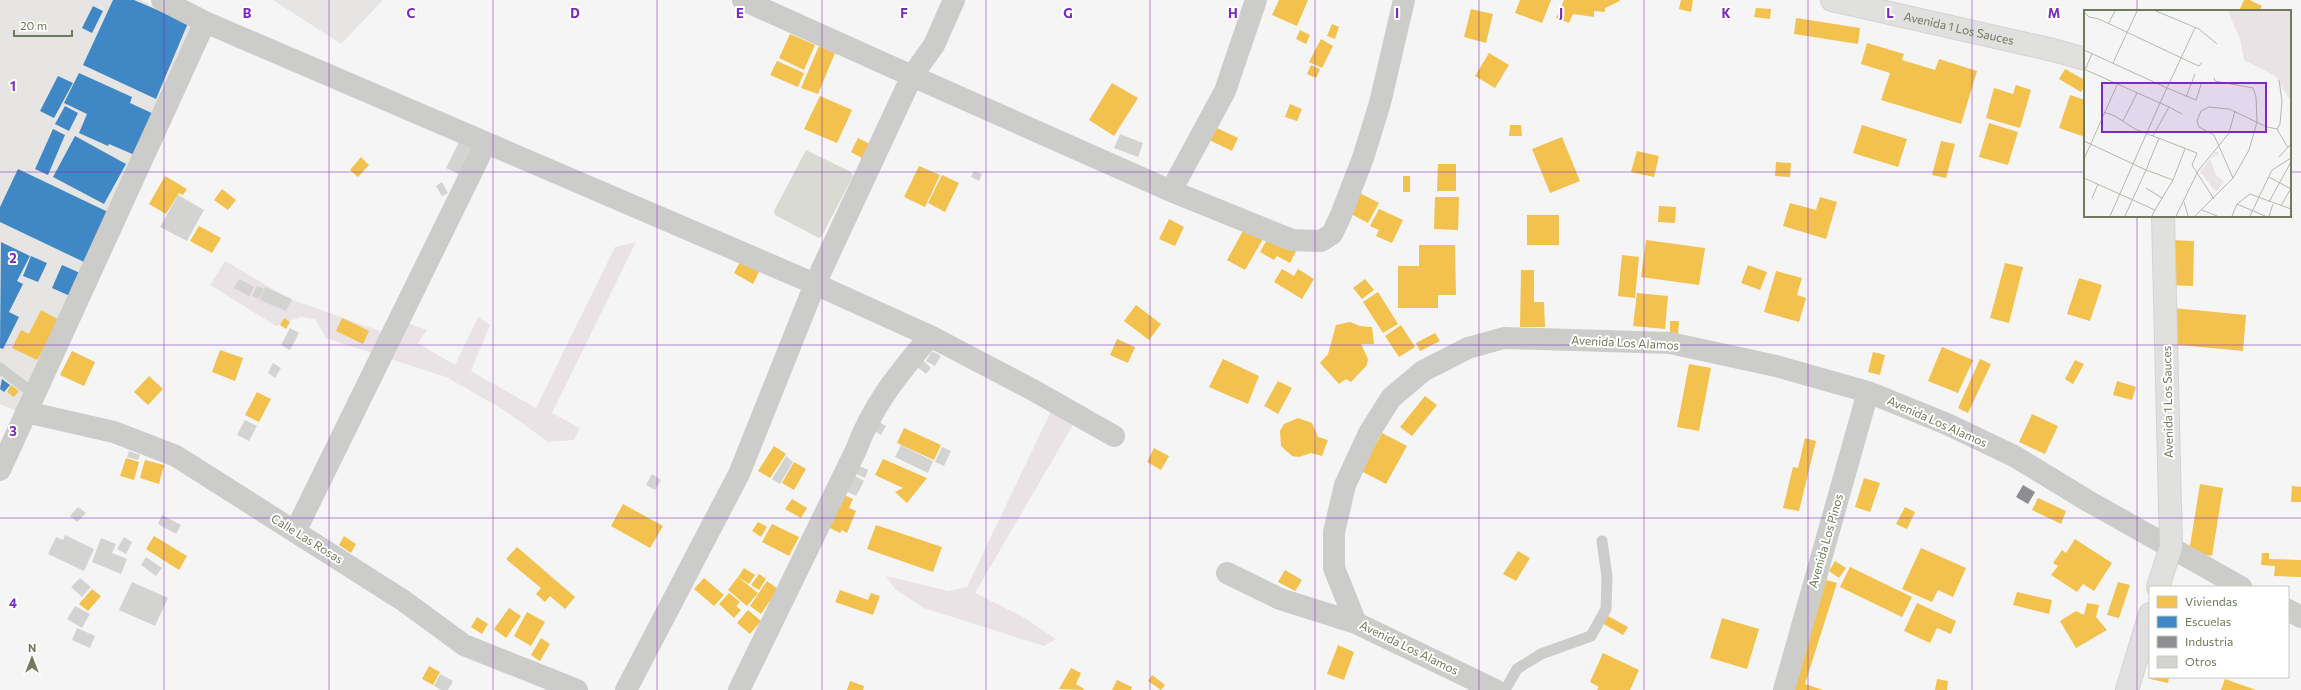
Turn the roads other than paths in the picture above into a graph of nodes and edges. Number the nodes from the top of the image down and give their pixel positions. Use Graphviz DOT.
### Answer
graph roads {
  1 [pos="162,0"];
  2 [pos="743,0"];
  3 [pos="954,0"];
  4 [pos="1256,0"];
  5 [pos="1404,0"];
  6 [pos="1832,0"];
  7 [pos="205,22"];
  8 [pos="2084,59"];
  9 [pos="912,76"];
  10 [pos="486,143"];
  11 [pos="1171,191"];
  12 [pos="2163,217"];
  13 [pos="815,284"];
  14 [pos="930,336"];
  15 [pos="0,368"];
  16 [pos="1868,392"];
  17 [pos="30,403"];
  18 [pos="1114,436"];
  19 [pos="0,470"];
  20 [pos="295,532"];
  21 [pos="1602,541"];
  22 [pos="2171,547"];
  23 [pos="1227,573"];
  24 [pos="2158,586"];
  25 [pos="2239,586"];
  26 [pos="2289,611"];
  27 [pos="2149,617"];
  28 [pos="2301,617"];
  29 [pos="1356,623"];
  30 [pos="577,690"];
  31 [pos="626,690"];
  32 [pos="740,690"];
  33 [pos="1495,690"];
  34 [pos="1505,690"];
  35 [pos="1784,690"];
  36 [pos="2127,690"];
  1 -- 7 [label="street"];
  2 -- 9 [label="street"];
  3 -- 9 [label="street"];
  4 -- 11 [label="street"];
  5 -- 11 [label="street"];
  6 -- 8 [label="street, Avenida 1 Los Sauces"];
  7 -- 10 [label="street"];
  7 -- 17 [label="street"];
  9 -- 11 [label="street"];
  9 -- 13 [label="street"];
  10 -- 13 [label="street"];
  10 -- 20 [label="street"];
  12 -- 22 [label="street, Avenida 1 Los Sauces"];
  13 -- 14 [label="street"];
  13 -- 31 [label="street"];
  14 -- 18 [label="street"];
  14 -- 32 [label="street"];
  15 -- 17 [label="lane"];
  16 -- 22 [label="street, Avenida Los Alamos"];
  16 -- 29 [label="street, Avenida Los Alamos"];
  16 -- 35 [label="street, Avenida Los Pinos"];
  17 -- 19 [label="street"];
  17 -- 20 [label="street, Calle Las Rosas"];
  20 -- 30 [label="street, Calle Las Rosas"];
  21 -- 34 [label="lane"];
  22 -- 24 [label="street, Avenida 1 Los Sauces"];
  22 -- 25 [label="street, Avenida Los Alamos"];
  23 -- 29 [label="street"];
  26 -- 28 [label="street"];
  27 -- 36 [label="street"];
  29 -- 33 [label="street, Avenida Los Alamos"];
}
